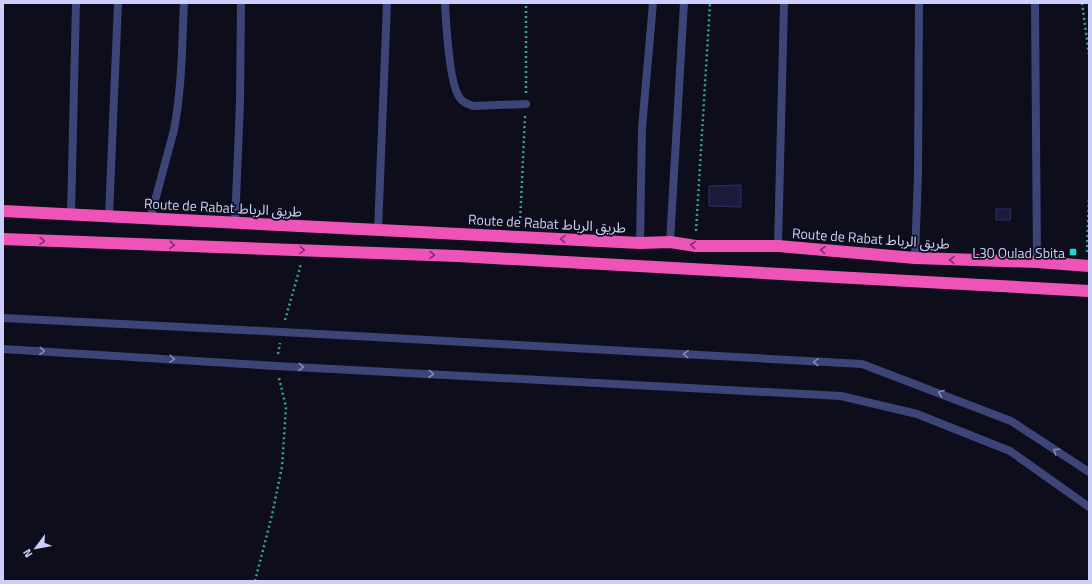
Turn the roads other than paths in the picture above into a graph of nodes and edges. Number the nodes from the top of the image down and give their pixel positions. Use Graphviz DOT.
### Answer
graph roads {
  1 [pos="76,3"];
  2 [pos="118,3"];
  3 [pos="184,3"];
  4 [pos="241,3"];
  5 [pos="388,3"];
  6 [pos="445,3"];
  7 [pos="653,3"];
  8 [pos="684,3"];
  9 [pos="784,3"];
  10 [pos="919,3"];
  11 [pos="1035,3"];
  12 [pos="526,104"];
  13 [pos="3,211"];
  14 [pos="71,214"];
  15 [pos="109,216"];
  16 [pos="150,219"];
  17 [pos="235,224"];
  18 [pos="378,230"];
  19 [pos="3,239"];
  20 [pos="670,242"];
  21 [pos="640,243"];
  22 [pos="778,246"];
  23 [pos="915,258"];
  24 [pos="1036,262"];
  25 [pos="1088,266"];
  26 [pos="1089,291"];
  27 [pos="3,318"];
  28 [pos="3,348"];
  29 [pos="1089,472"];
  30 [pos="1089,507"];
  1 -- 14 [label="street"];
  2 -- 15 [label="street"];
  3 -- 16 [label="street"];
  4 -- 17 [label="street"];
  5 -- 18 [label="street"];
  6 -- 12 [label="street"];
  7 -- 21 [label="street"];
  8 -- 20 [label="street"];
  9 -- 22 [label="street"];
  10 -- 23 [label="street"];
  11 -- 24 [label="street"];
  13 -- 14 [label="highway, Route de Rabat طريق الرباط"];
  14 -- 15 [label="highway, Route de Rabat طريق الرباط"];
  15 -- 16 [label="highway, Route de Rabat طريق الرباط"];
  16 -- 17 [label="highway, Route de Rabat طريق الرباط"];
  17 -- 18 [label="highway, Route de Rabat طريق الرباط"];
  21 -- 18 [label="highway, Route de Rabat طريق الرباط, one-way"];
  19 -- 26 [label="highway, one-way"];
  20 -- 21 [label="highway, Route de Rabat طريق الرباط"];
  22 -- 20 [label="highway, Route de Rabat طريق الرباط, one-way"];
  23 -- 22 [label="highway, Route de Rabat طريق الرباط, one-way"];
  24 -- 23 [label="highway, Route de Rabat طريق الرباط, one-way"];
  24 -- 25 [label="highway, Route de Rabat طريق الرباط"];
  29 -- 27 [label="street, one-way"];
  28 -- 30 [label="street, one-way"];
}
